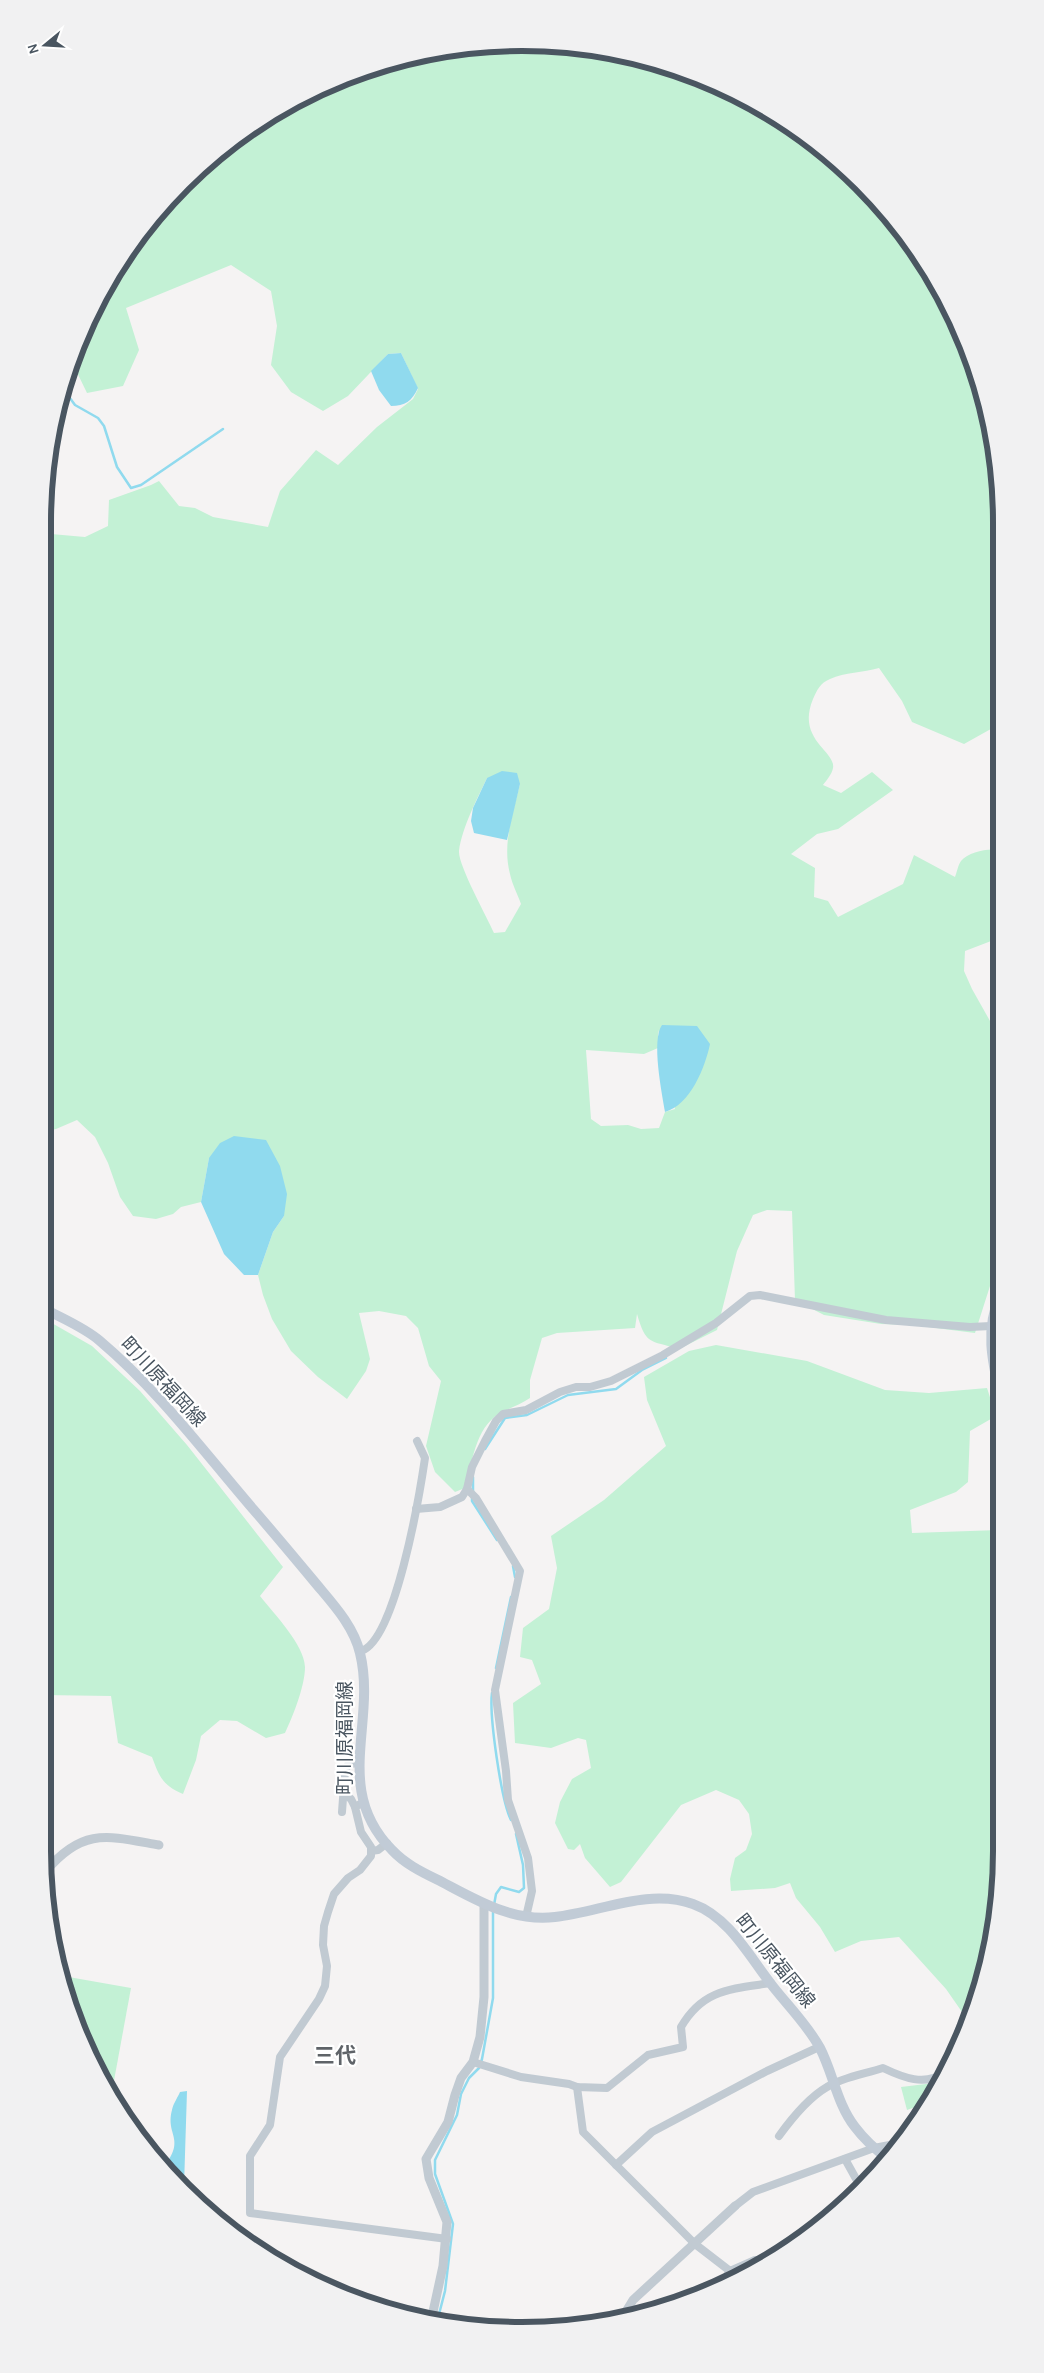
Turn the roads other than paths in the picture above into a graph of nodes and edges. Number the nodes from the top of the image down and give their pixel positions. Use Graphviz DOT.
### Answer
graph roads {
  1 [pos="51,1313"];
  2 [pos="993,1317"];
  3 [pos="990,1326"];
  4 [pos="993,1358"];
  5 [pos="418,1441"];
  6 [pos="467,1490"];
  7 [pos="416,1509"];
  8 [pos="360,1651"];
  9 [pos="360,1764"];
  10 [pos="343,1793"];
  11 [pos="358,1805"];
  12 [pos="342,1812"];
  13 [pos="386,1843"];
  14 [pos="160,1845"];
  15 [pos="371,1851"];
  16 [pos="51,1866"];
  17 [pos="484,1904"];
  18 [pos="526,1917"];
  19 [pos="771,1983"];
  20 [pos="819,2047"];
  21 [pos="473,2062"];
  22 [pos="933,2080"];
  23 [pos="834,2083"];
  24 [pos="577,2087"];
  25 [pos="779,2136"];
  26 [pos="889,2145"];
  27 [pos="874,2148"];
  28 [pos="882,2154"];
  29 [pos="845,2159"];
  30 [pos="616,2165"];
  31 [pos="857,2181"];
  32 [pos="735,2206"];
  33 [pos="447,2239"];
  34 [pos="694,2244"];
  35 [pos="755,2260"];
  36 [pos="730,2271"];
  37 [pos="728,2274"];
  38 [pos="627,2310"];
  39 [pos="433,2313"];
  1 -- 8 [label="main road, 町川原福岡線"];
  2 -- 3 [label="main road"];
  3 -- 4 [label="main road"];
  3 -- 6 [label="street"];
  5 -- 7 [label="street"];
  6 -- 7 [label="street"];
  6 -- 18 [label="street"];
  7 -- 8 [label="street"];
  8 -- 9 [label="main road, 町川原福岡線"];
  9 -- 10 [label="street"];
  9 -- 11 [label="main road, 町川原福岡線"];
  10 -- 11 [label="street"];
  10 -- 12 [label="street"];
  11 -- 13 [label="main road, 町川原福岡線"];
  11 -- 15 [label="street"];
  13 -- 15 [label="street"];
  13 -- 17 [label="main road, 町川原福岡線"];
  14 -- 16 [label="street"];
  15 -- 33 [label="street"];
  17 -- 18 [label="main road, 町川原福岡線"];
  17 -- 21 [label="street"];
  18 -- 19 [label="main road, 町川原福岡線"];
  19 -- 20 [label="main road, 町川原福岡線"];
  19 -- 24 [label="street"];
  20 -- 23 [label="main road, 町川原福岡線"];
  20 -- 30 [label="street"];
  21 -- 24 [label="street"];
  21 -- 33 [label="street"];
  22 -- 23 [label="street"];
  23 -- 25 [label="street"];
  23 -- 27 [label="main road, 町川原福岡線"];
  24 -- 30 [label="street"];
  26 -- 27 [label="street"];
  27 -- 28 [label="main road, 町川原福岡線"];
  27 -- 29 [label="street"];
  29 -- 31 [label="street"];
  29 -- 32 [label="street"];
  30 -- 34 [label="street"];
  32 -- 34 [label="street"];
  33 -- 39 [label="street"];
  34 -- 36 [label="street"];
  34 -- 38 [label="street"];
  35 -- 36 [label="street"];
  36 -- 37 [label="street"];
}
